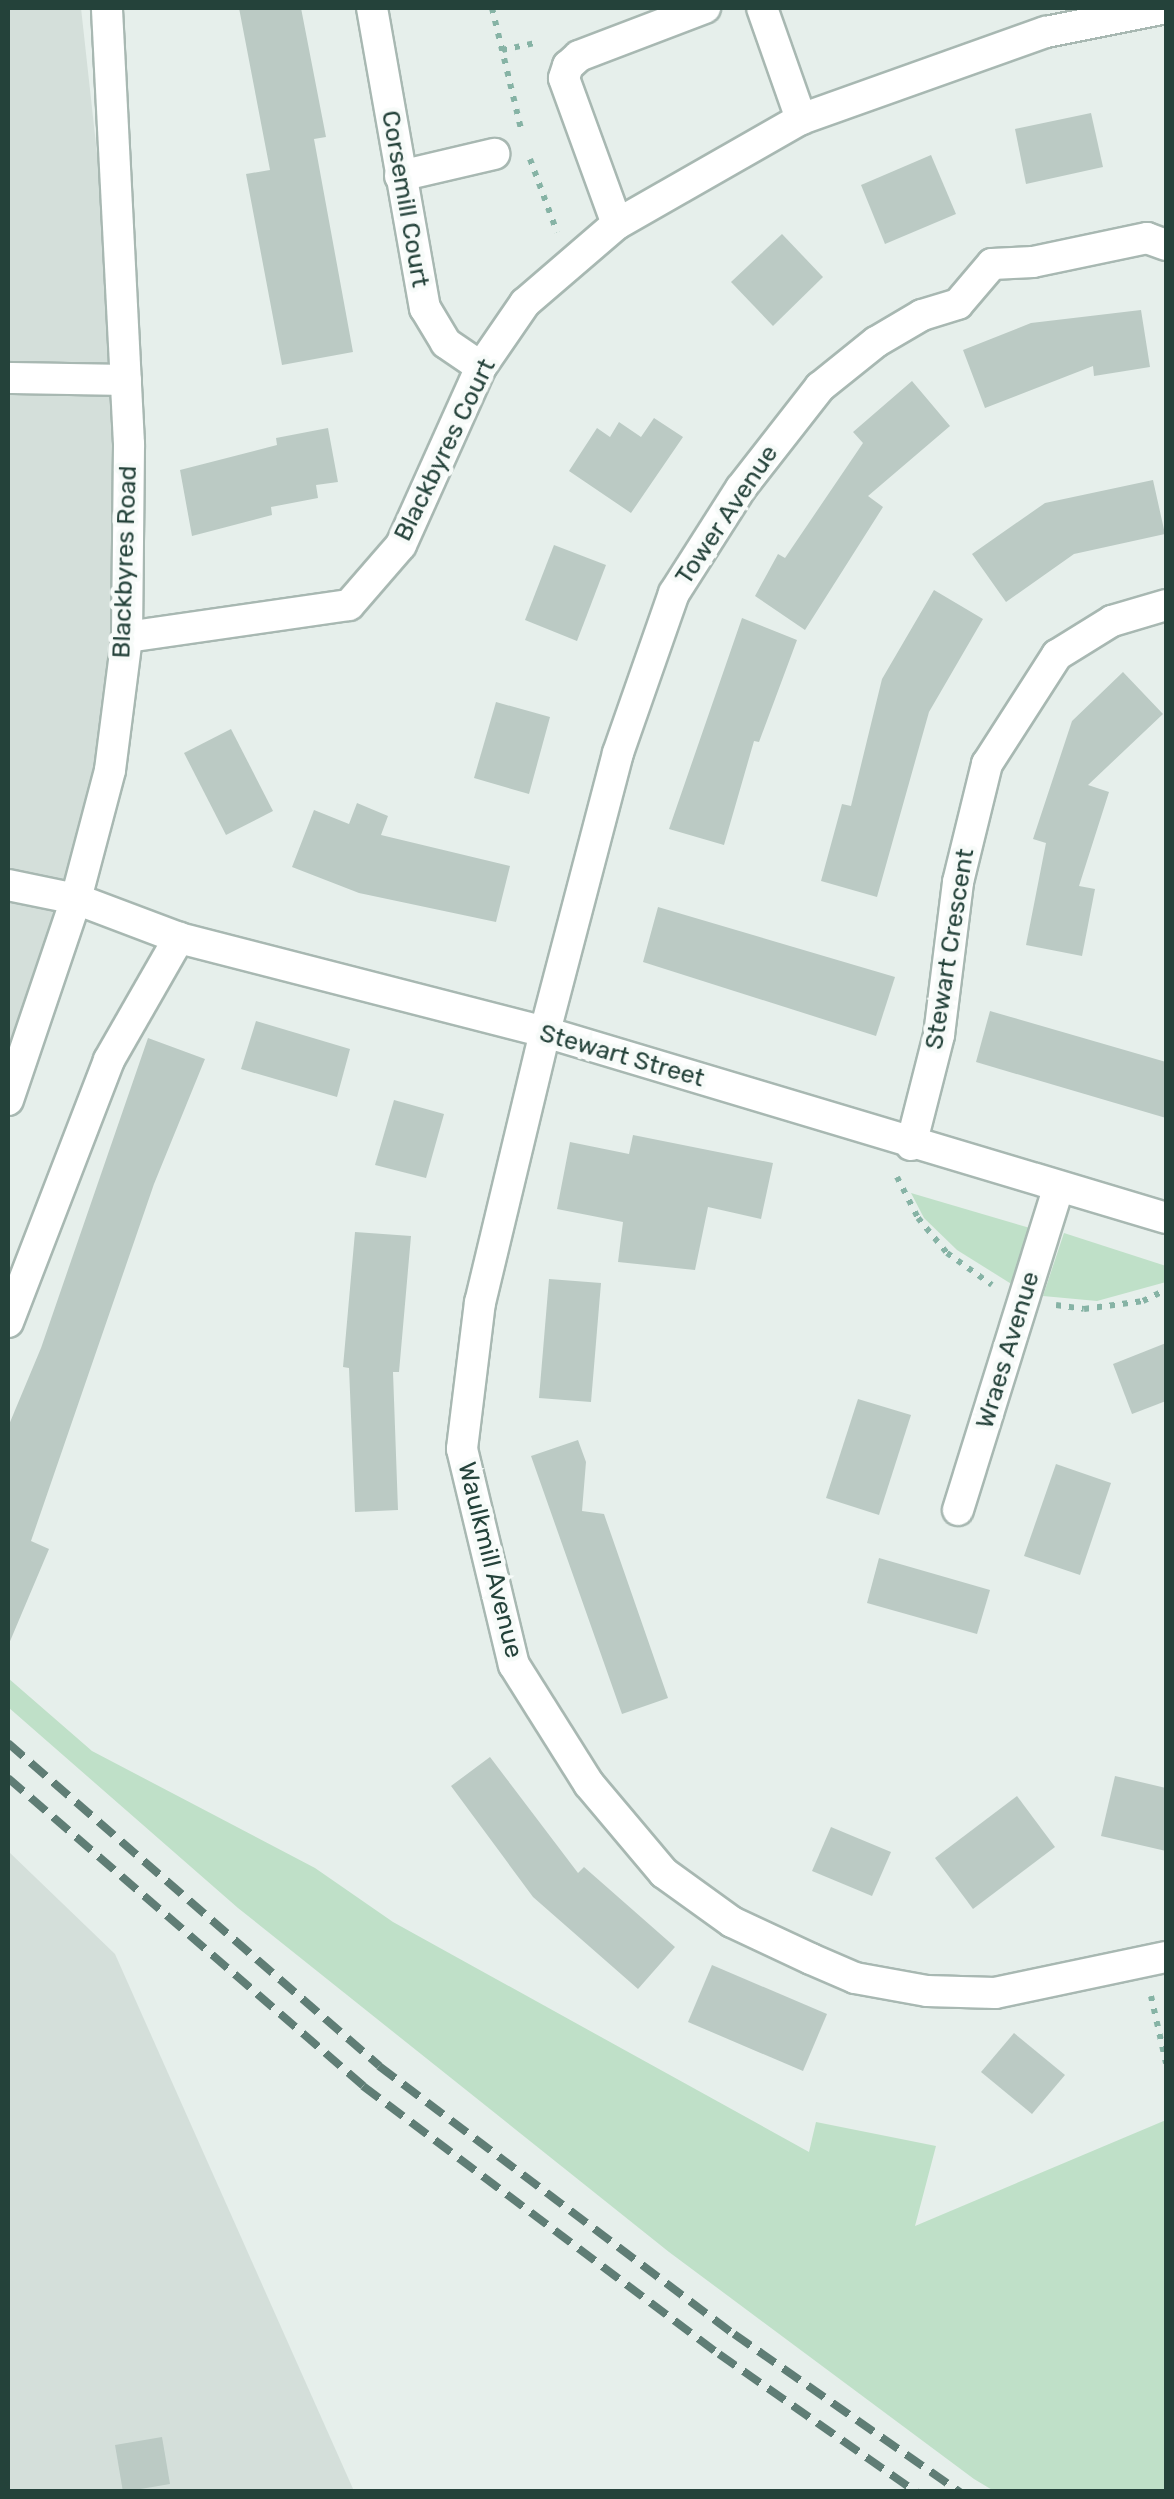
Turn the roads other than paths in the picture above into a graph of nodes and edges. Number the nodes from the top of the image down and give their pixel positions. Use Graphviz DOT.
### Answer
graph roads {
  1 [pos="107,8"];
  2 [pos="372,8"];
  3 [pos="705,8"];
  4 [pos="762,8"];
  5 [pos="1166,8"];
  6 [pos="802,119"];
  7 [pos="494,154"];
  8 [pos="400,176"];
  9 [pos="616,224"];
  10 [pos="1166,245"];
  11 [pos="481,367"];
  12 [pos="8,378"];
  13 [pos="126,380"];
  14 [pos="1166,605"];
  15 [pos="126,637"];
  16 [pos="8,885"];
  17 [pos="76,899"];
  18 [pos="179,938"];
  19 [pos="545,1032"];
  20 [pos="8,1100"];
  21 [pos="911,1144"];
  22 [pos="1058,1189"];
  23 [pos="1166,1218"];
  24 [pos="8,1322"];
  25 [pos="958,1510"];
  26 [pos="1158,1960"];
  1 -- 13 [label="street, Blackbyres Road"];
  2 -- 8 [label="street, Corsemill Court"];
  3 -- 9 [label="street"];
  4 -- 6 [label="street"];
  5 -- 6 [label="street, Blackbyres Court"];
  6 -- 9 [label="street, Blackbyres Court"];
  7 -- 8 [label="street"];
  8 -- 11 [label="street, Corsemill Court"];
  9 -- 11 [label="street, Blackbyres Court"];
  10 -- 19 [label="street, Tower Avenue"];
  11 -- 15 [label="street, Blackbyres Court"];
  12 -- 13 [label="street"];
  13 -- 15 [label="street, Blackbyres Road"];
  14 -- 21 [label="street, Stewart Crescent"];
  15 -- 17 [label="street, Blackbyres Road"];
  16 -- 17 [label="street, Stewart Street"];
  17 -- 18 [label="street, Stewart Street"];
  17 -- 20 [label="street, Blackbyres Road"];
  18 -- 19 [label="street, Stewart Street"];
  18 -- 24 [label="street"];
  19 -- 21 [label="street, Stewart Street"];
  19 -- 26 [label="street, Waulkmill Avenue"];
  21 -- 22 [label="street, Stewart Street"];
  22 -- 23 [label="street, Stewart Street"];
  22 -- 25 [label="street, Wraes Avenue"];
}
